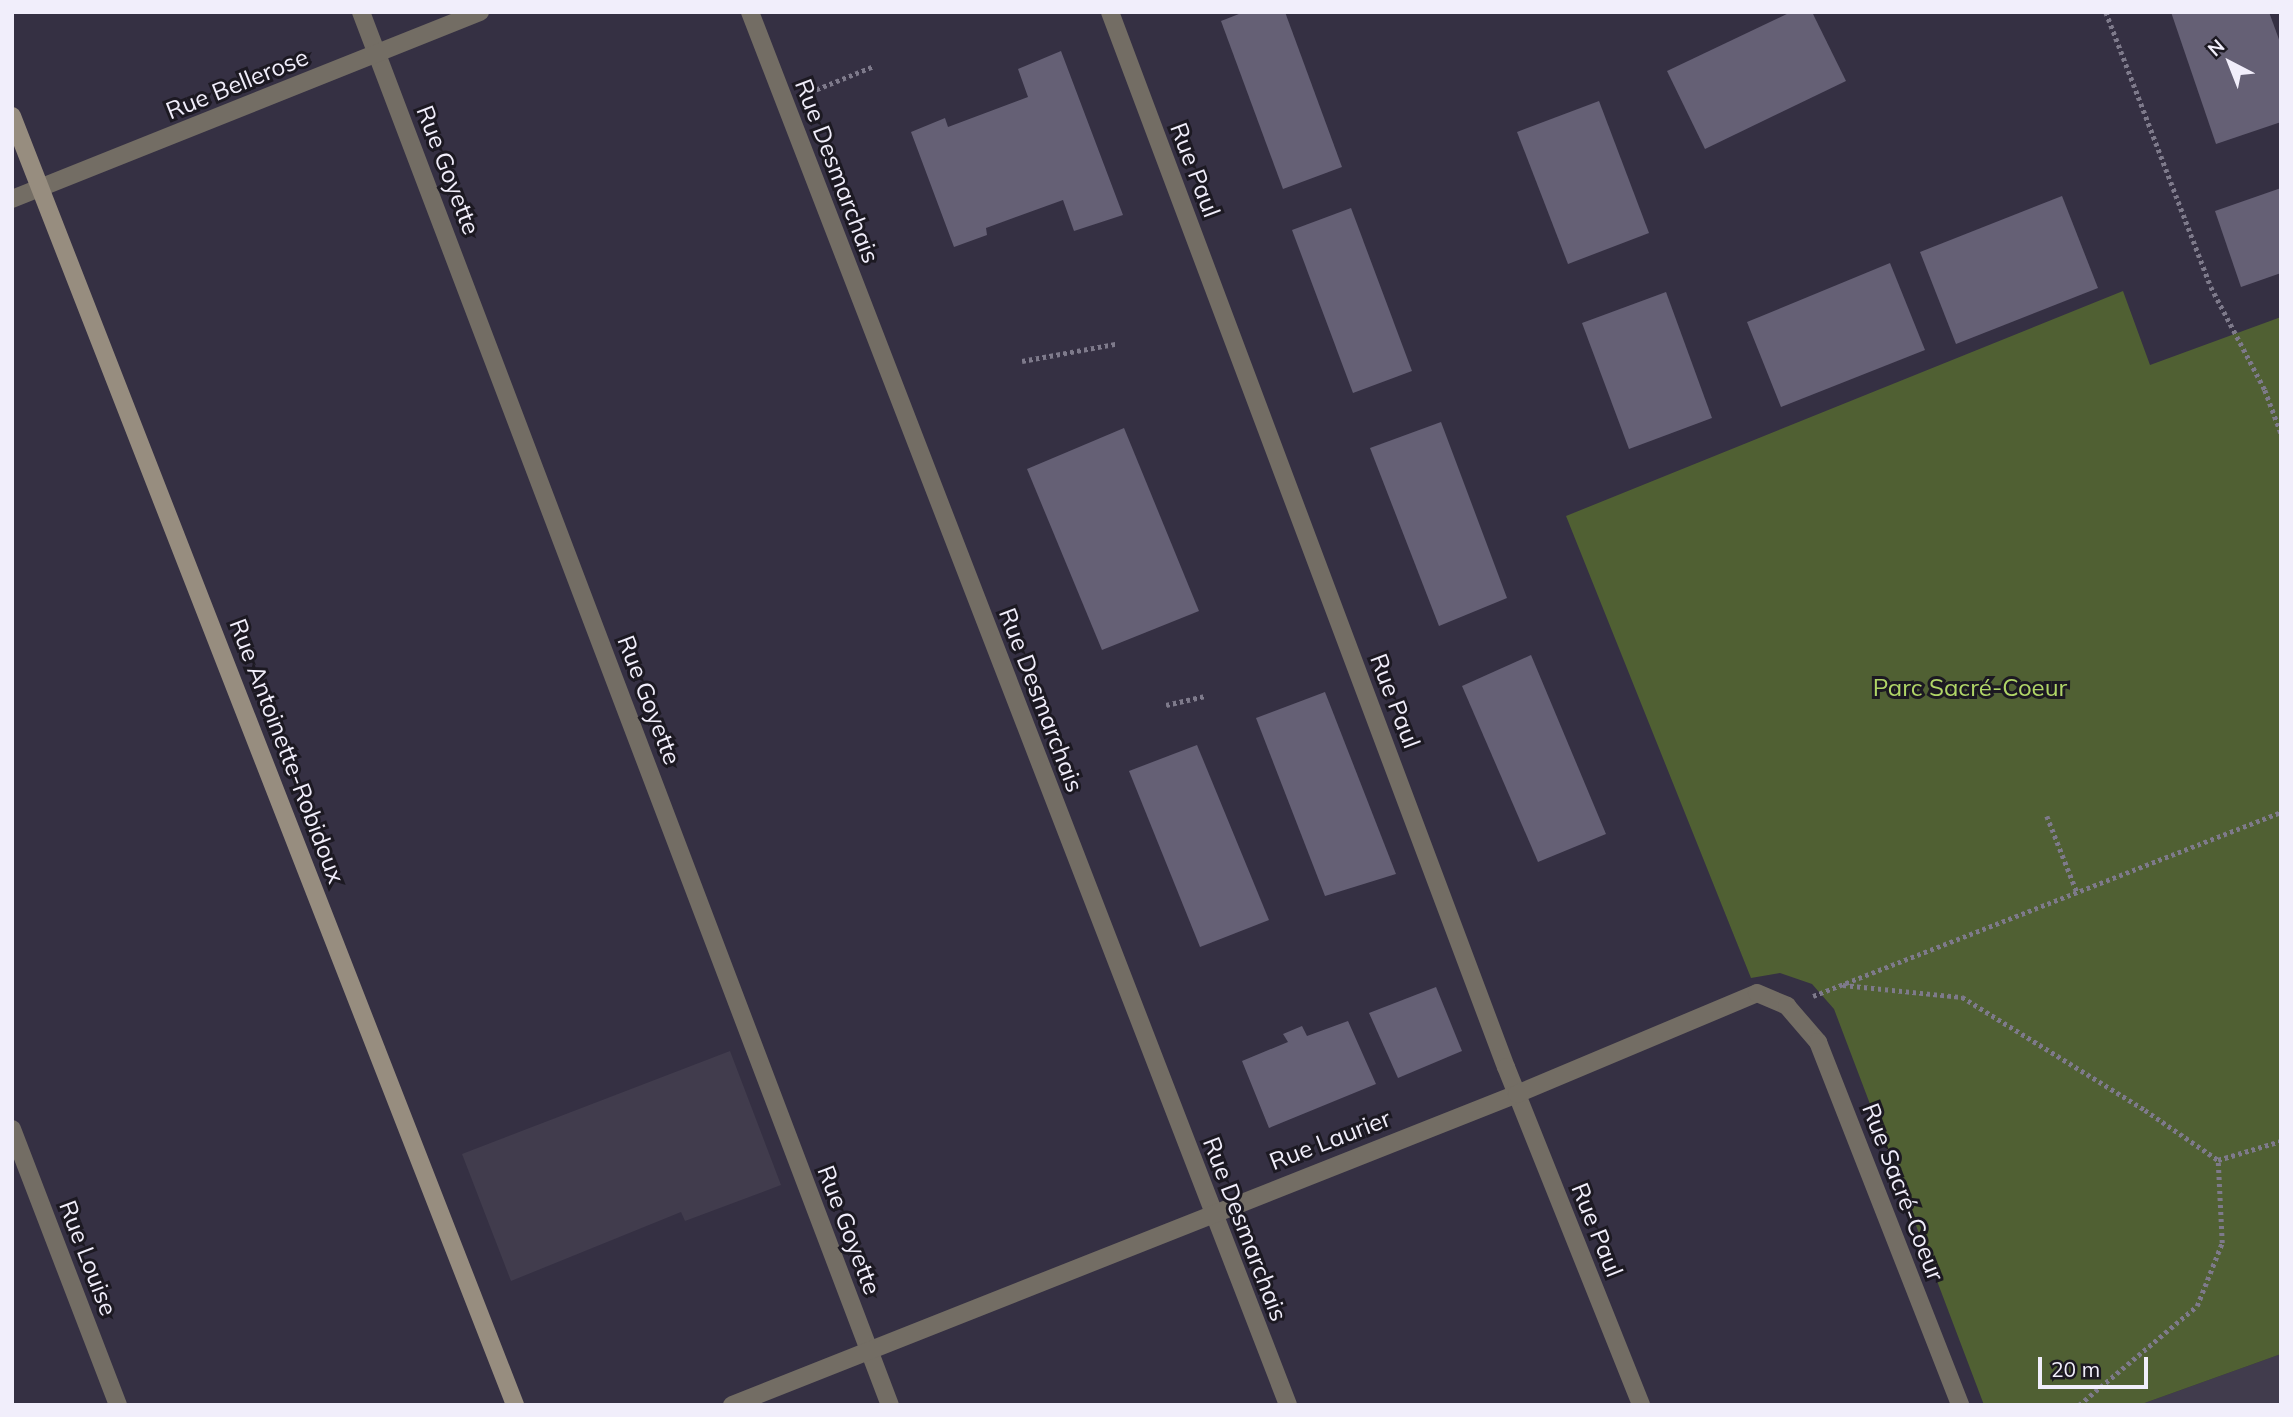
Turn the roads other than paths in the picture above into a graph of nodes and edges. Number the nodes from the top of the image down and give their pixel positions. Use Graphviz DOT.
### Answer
graph roads {
  1 [pos="361,12"];
  2 [pos="480,12"];
  3 [pos="750,12"];
  4 [pos="1110,12"];
  5 [pos="378,54"];
  6 [pos="12,116"];
  7 [pos="41,188"];
  8 [pos="12,199"];
  9 [pos="1787,1006"];
  10 [pos="1517,1094"];
  11 [pos="12,1129"];
  12 [pos="1212,1212"];
  13 [pos="869,1350"];
  14 [pos="118,1405"];
  15 [pos="515,1405"];
  16 [pos="732,1405"];
  17 [pos="890,1405"];
  18 [pos="1288,1405"];
  19 [pos="1640,1405"];
  20 [pos="1959,1405"];
  1 -- 5 [label="street, Rue Goyette"];
  2 -- 5 [label="street, Rue Bellerose"];
  3 -- 12 [label="street, Rue Desmarchais"];
  4 -- 10 [label="street, Rue Paul"];
  5 -- 7 [label="street, Rue Bellerose"];
  5 -- 13 [label="street, Rue Goyette"];
  6 -- 7 [label="street, Rue Antoinette-Robidoux"];
  7 -- 8 [label="street, Rue Bellerose"];
  7 -- 15 [label="street, Rue Antoinette-Robidoux"];
  9 -- 10 [label="street, Rue Laurier"];
  9 -- 20 [label="street, Rue Sacré-Coeur"];
  10 -- 12 [label="street, Rue Laurier"];
  10 -- 19 [label="street, Rue Paul"];
  11 -- 14 [label="street, Rue Louise"];
  12 -- 13 [label="street, Rue Laurier"];
  12 -- 18 [label="street, Rue Desmarchais"];
  13 -- 16 [label="street, Rue Laurier"];
  13 -- 17 [label="street, Rue Goyette"];
}
